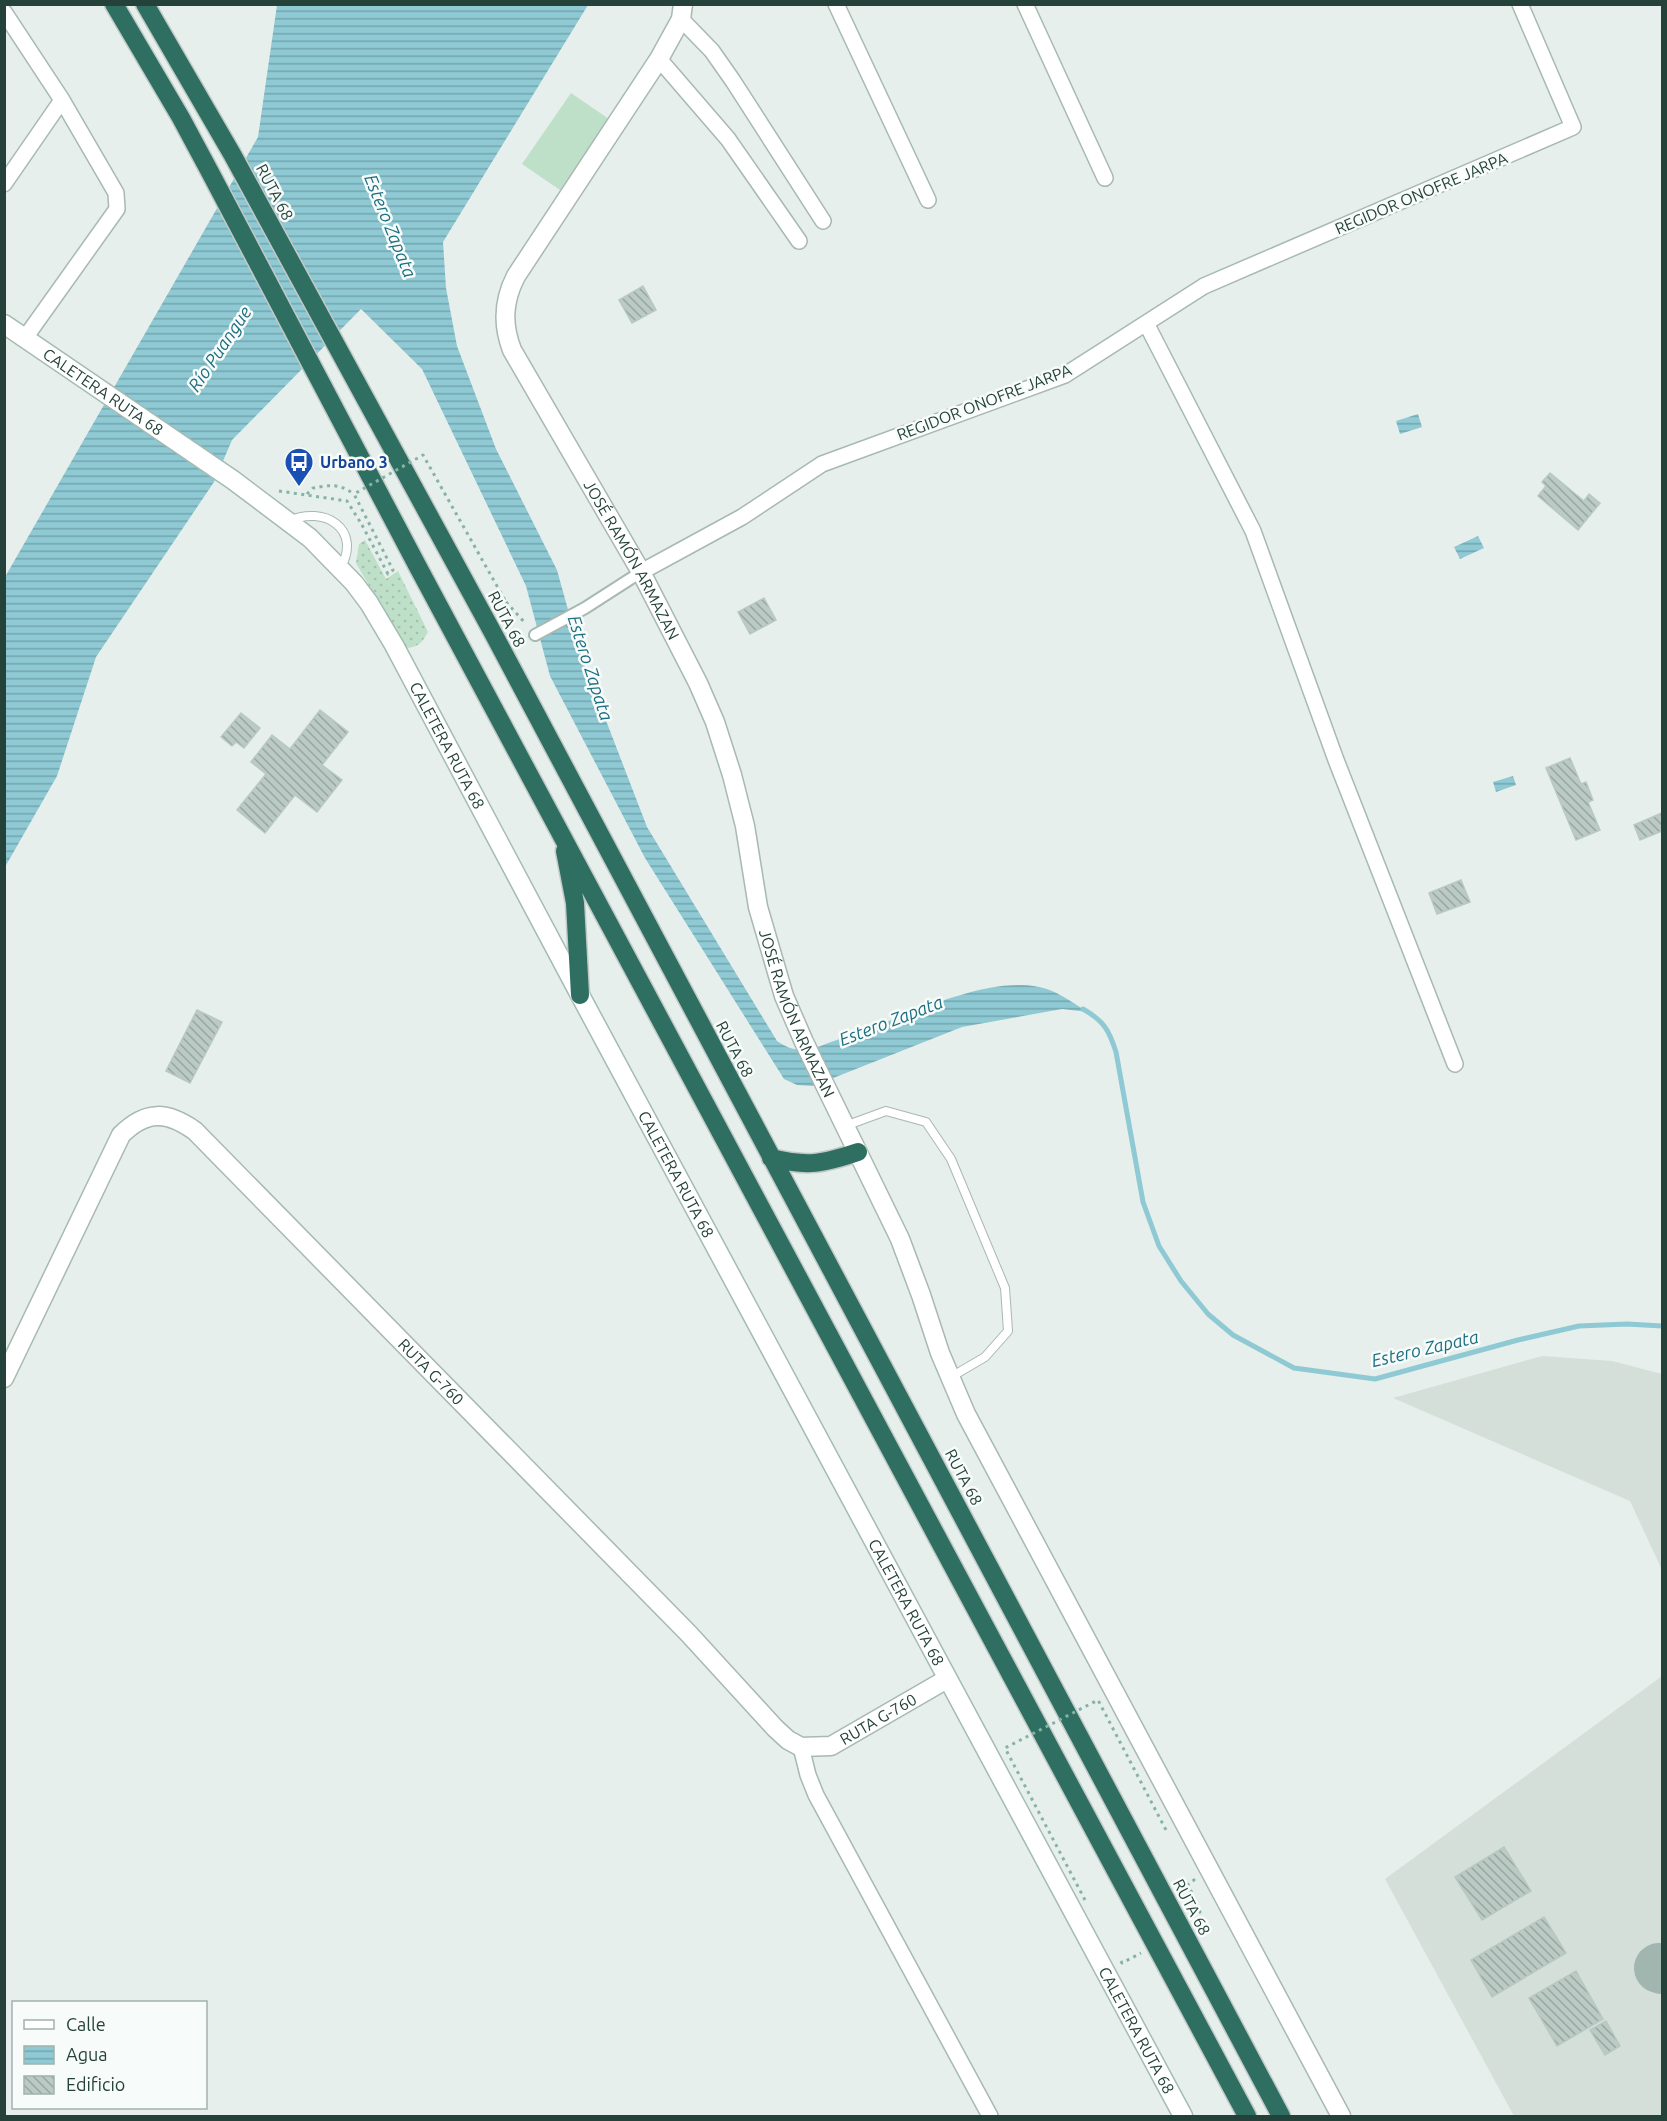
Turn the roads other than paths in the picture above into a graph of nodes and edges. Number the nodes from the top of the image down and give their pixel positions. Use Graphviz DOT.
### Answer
graph roads {
  1 [pos="114,4"];
  2 [pos="145,4"];
  3 [pos="836,4"];
  4 [pos="1025,4"];
  5 [pos="1520,4"];
  6 [pos="4,12"];
  7 [pos="682,12"];
  8 [pos="659,59"];
  9 [pos="62,100"];
  10 [pos="1105,178"];
  11 [pos="4,184"];
  12 [pos="928,200"];
  13 [pos="823,221"];
  14 [pos="799,241"];
  15 [pos="4,324"];
  16 [pos="1147,324"];
  17 [pos="31,342"];
  18 [pos="288,522"];
  19 [pos="341,567"];
  20 [pos="640,572"];
  21 [pos="535,635"];
  22 [pos="560,829"];
  23 [pos="580,995"];
  24 [pos="1455,1064"];
  25 [pos="845,1126"];
  26 [pos="858,1152"];
  27 [pos="771,1158"];
  28 [pos="950,1377"];
  29 [pos="4,1378"];
  30 [pos="947,1679"];
  31 [pos="801,1747"];
  32 [pos="990,2116"];
  33 [pos="1183,2116"];
  34 [pos="1247,2116"];
  35 [pos="1281,2116"];
  36 [pos="1341,2116"];
  1 -- 22 [label="highway"];
  2 -- 27 [label="highway, RUTA 68"];
  3 -- 12 [label="street"];
  4 -- 10 [label="street"];
  5 -- 16 [label="street, REGIDOR ONOFRE JARPA"];
  6 -- 9 [label="street"];
  7 -- 8 [label="street, JOSÉ RAMÓN ARMAZAN"];
  7 -- 13 [label="street"];
  8 -- 14 [label="street"];
  8 -- 20 [label="street, JOSÉ RAMÓN ARMAZAN"];
  9 -- 11 [label="street"];
  9 -- 17 [label="street"];
  15 -- 17 [label="street, CALETERA RUTA 68"];
  16 -- 20 [label="street, REGIDOR ONOFRE JARPA"];
  16 -- 24 [label="street"];
  17 -- 18 [label="street, CALETERA RUTA 68"];
  18 -- 19 [label="street, CALETERA RUTA 68"];
  18 -- 19 [label="lane"];
  19 -- 23 [label="street, CALETERA RUTA 68"];
  20 -- 21 [label="street, REGIDOR ONOFRE JARPA"];
  20 -- 25 [label="street, JOSÉ RAMÓN ARMAZAN"];
  22 -- 23 [label="highway"];
  22 -- 34 [label="highway"];
  23 -- 30 [label="street, CALETERA RUTA 68"];
  25 -- 26 [label="street, JOSÉ RAMÓN ARMAZAN"];
  25 -- 28 [label="lane"];
  26 -- 27 [label="highway"];
  26 -- 28 [label="street"];
  27 -- 35 [label="highway, RUTA 68"];
  28 -- 36 [label="street"];
  29 -- 31 [label="street, RUTA G-760"];
  30 -- 31 [label="street, RUTA G-760"];
  30 -- 33 [label="street, CALETERA RUTA 68"];
  31 -- 32 [label="street"];
}
